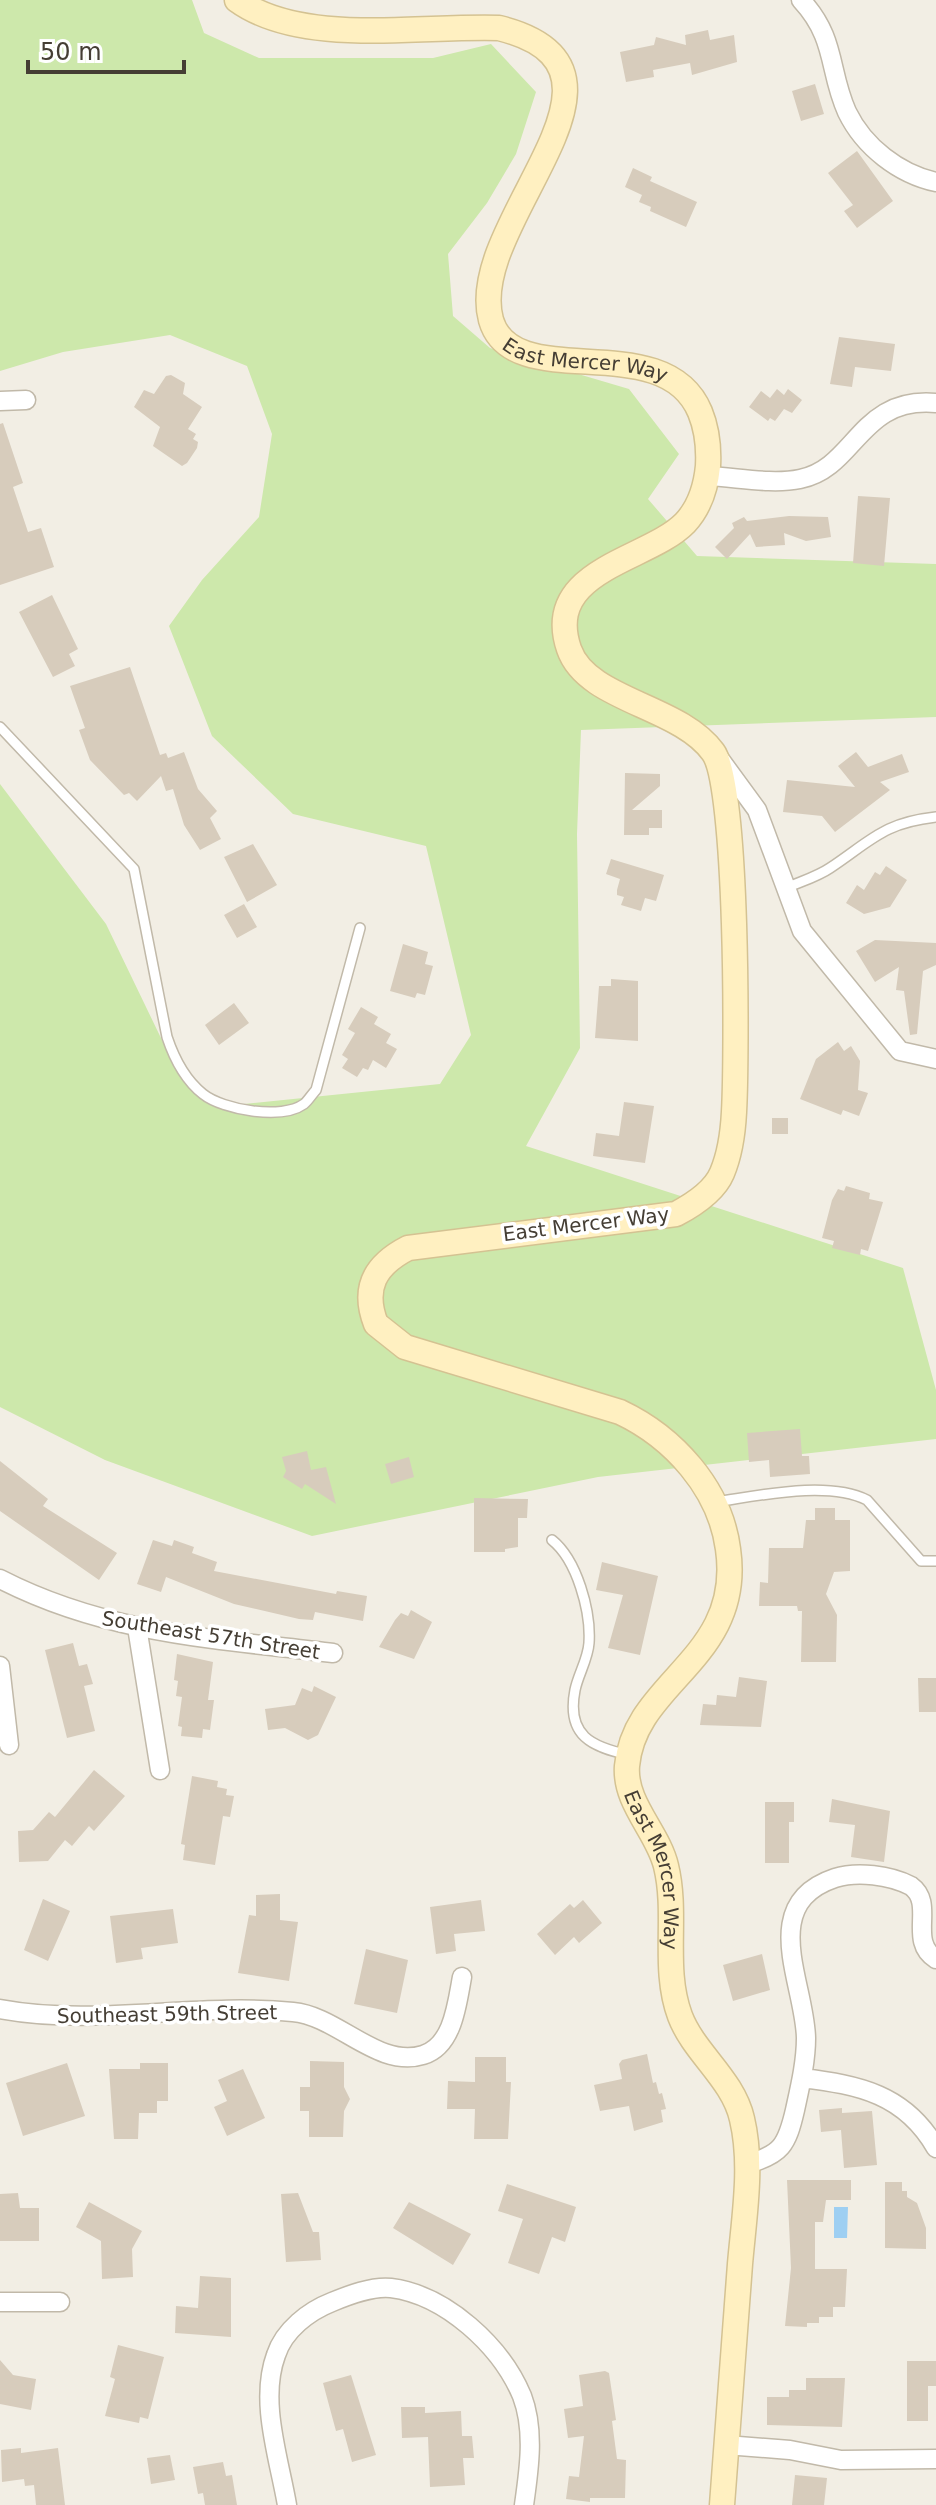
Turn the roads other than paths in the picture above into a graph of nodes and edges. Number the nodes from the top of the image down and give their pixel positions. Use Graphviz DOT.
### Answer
graph roads {
  1 [pos="237,0"];
  2 [pos="801,0"];
  3 [pos="936,182"];
  4 [pos="26,400"];
  5 [pos="0,401"];
  6 [pos="936,403"];
  7 [pos="707,476"];
  8 [pos="0,727"];
  9 [pos="715,753"];
  10 [pos="936,817"];
  11 [pos="784,889"];
  12 [pos="360,928"];
  13 [pos="936,1059"];
  14 [pos="712,1503"];
  15 [pos="552,1540"];
  16 [pos="936,1561"];
  17 [pos="0,1579"];
  18 [pos="137,1627"];
  19 [pos="333,1653"];
  20 [pos="0,1666"];
  21 [pos="9,1745"];
  22 [pos="629,1755"];
  23 [pos="160,1770"];
  24 [pos="936,1959"];
  25 [pos="462,1977"];
  26 [pos="0,2009"];
  27 [pos="802,2078"];
  28 [pos="936,2148"];
  29 [pos="747,2164"];
  30 [pos="0,2302"];
  31 [pos="60,2302"];
  32 [pos="726,2445"];
  33 [pos="936,2459"];
  34 [pos="287,2505"];
  35 [pos="524,2505"];
  36 [pos="722,2505"];
  1 -- 7 [label="street, East Mercer Way"];
  2 -- 3 [label="street"];
  4 -- 5 [label="street"];
  6 -- 7 [label="street"];
  7 -- 9 [label="street, East Mercer Way"];
  8 -- 12 [label="lane"];
  9 -- 11 [label="street"];
  9 -- 14 [label="street, East Mercer Way"];
  10 -- 11 [label="lane"];
  11 -- 13 [label="street"];
  14 -- 16 [label="lane"];
  14 -- 22 [label="street, East Mercer Way"];
  15 -- 22 [label="lane"];
  17 -- 18 [label="street, Southeast 57th Street"];
  18 -- 19 [label="street, Southeast 57th Street"];
  18 -- 23 [label="street"];
  20 -- 21 [label="street"];
  22 -- 29 [label="street, East Mercer Way"];
  24 -- 27 [label="street"];
  25 -- 26 [label="street, Southeast 59th Street"];
  27 -- 28 [label="street"];
  27 -- 29 [label="street"];
  29 -- 32 [label="street, East Mercer Way"];
  30 -- 31 [label="street"];
  32 -- 33 [label="street"];
  32 -- 36 [label="street, East Mercer Way"];
  34 -- 35 [label="street"];
}
